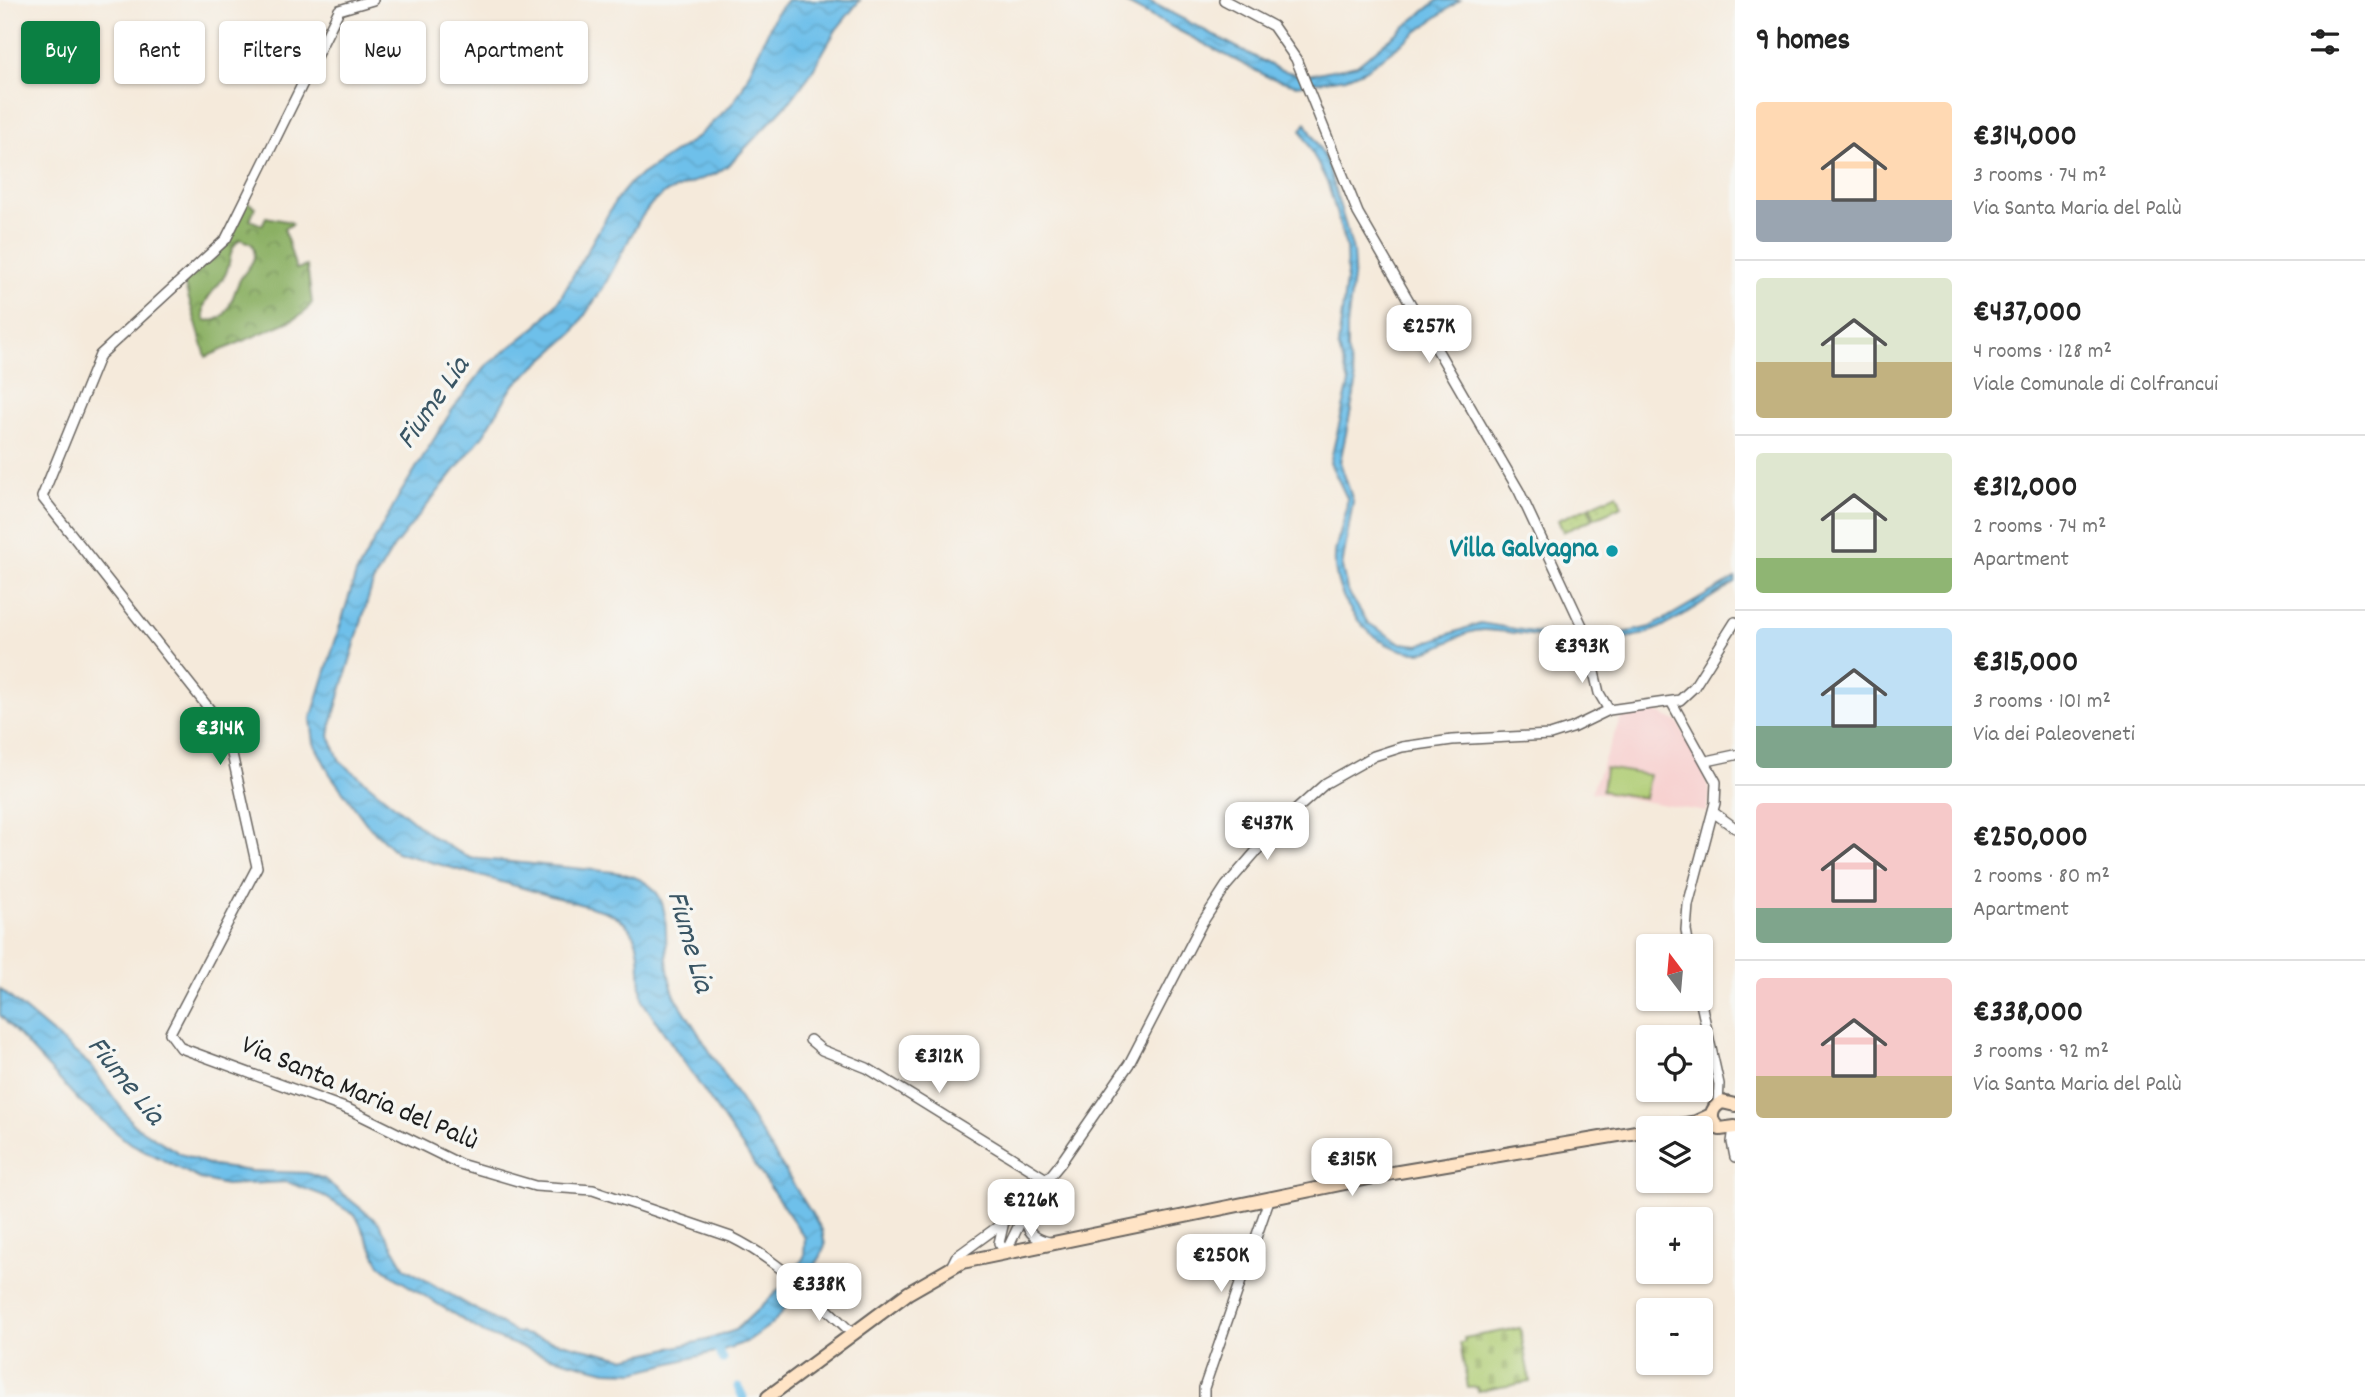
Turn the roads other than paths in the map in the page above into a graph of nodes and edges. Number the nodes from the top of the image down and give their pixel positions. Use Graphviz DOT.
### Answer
graph roads {
  1 [pos="373,0"];
  2 [pos="1224,0"];
  3 [pos="1735,622"];
  4 [pos="1672,703"];
  5 [pos="1609,710"];
  6 [pos="1735,755"];
  7 [pos="1707,761"];
  8 [pos="1713,812"];
  9 [pos="1735,828"];
  10 [pos="1687,934"];
  11 [pos="1703,1012"];
  12 [pos="810,1040"];
  13 [pos="1725,1117"];
  14 [pos="1636,1132"];
  15 [pos="1735,1157"];
  16 [pos="1048,1180"];
  17 [pos="1270,1197"];
  18 [pos="1028,1207"];
  19 [pos="1004,1224"];
  20 [pos="1051,1242"];
  21 [pos="1002,1252"];
  22 [pos="951,1268"];
  23 [pos="853,1334"];
  24 [pos="768,1397"];
  25 [pos="1204,1397"];
  1 -- 23 [label="street, Via Santa Maria del Palù"];
  2 -- 5 [label="street"];
  3 -- 4 [label="street"];
  4 -- 5 [label="street"];
  4 -- 7 [label="street"];
  5 -- 16 [label="street"];
  6 -- 7 [label="street"];
  7 -- 8 [label="street"];
  8 -- 9 [label="street"];
  8 -- 10 [label="street"];
  11 -- 13 [label="street"];
  12 -- 16 [label="street"];
  13 -- 15 [label="street"];
  14 -- 17 [label="main road"];
  16 -- 18 [label="street"];
  17 -- 20 [label="main road"];
  17 -- 25 [label="street"];
  18 -- 19 [label="street"];
  18 -- 20 [label="street"];
  18 -- 21 [label="street"];
  19 -- 21 [label="street"];
  19 -- 22 [label="street"];
  20 -- 21 [label="main road"];
  21 -- 22 [label="main road"];
  22 -- 23 [label="main road"];
  23 -- 24 [label="main road"];
}
